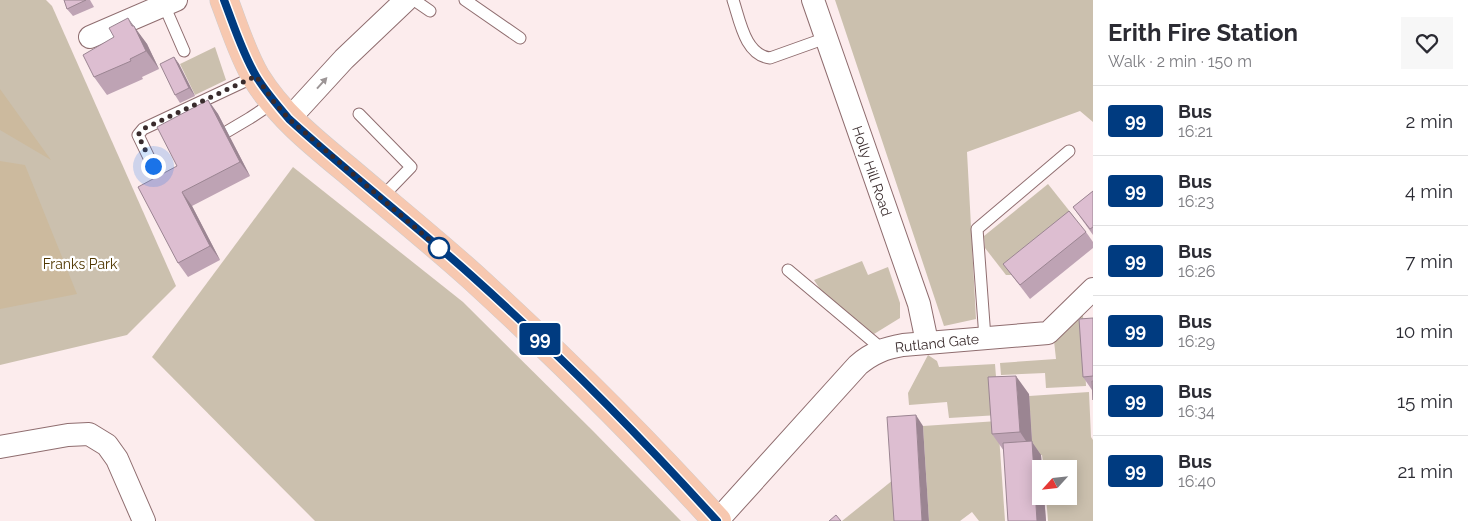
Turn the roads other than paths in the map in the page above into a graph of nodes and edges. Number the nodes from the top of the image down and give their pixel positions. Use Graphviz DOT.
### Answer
graph roads {
  1 [pos="224,0"];
  2 [pos="406,0"];
  3 [pos="414,0"];
  4 [pos="465,0"];
  5 [pos="733,0"];
  6 [pos="813,0"];
  7 [pos="170,2"];
  8 [pos="430,12"];
  9 [pos="90,37"];
  10 [pos="520,38"];
  11 [pos="826,38"];
  12 [pos="184,51"];
  13 [pos="256,76"];
  14 [pos="282,110"];
  15 [pos="360,114"];
  16 [pos="228,131"];
  17 [pos="1069,151"];
  18 [pos="153,166"];
  19 [pos="381,198"];
  20 [pos="788,270"];
  21 [pos="1093,289"];
  22 [pos="985,338"];
  23 [pos="927,342"];
  24 [pos="882,350"];
  25 [pos="0,447"];
  26 [pos="144,521"];
  27 [pos="717,521"];
  1 -- 13 [label="main road"];
  14 -- 2 [label="street, one-way"];
  3 -- 8 [label="lane"];
  4 -- 10 [label="lane"];
  5 -- 11 [label="lane"];
  6 -- 11 [label="street, Holly Hill Road"];
  7 -- 9 [label="street"];
  7 -- 12 [label="lane"];
  11 -- 23 [label="street, Holly Hill Road"];
  13 -- 14 [label="main road"];
  13 -- 18 [label="lane"];
  14 -- 16 [label="lane"];
  14 -- 19 [label="main road"];
  15 -- 19 [label="lane"];
  17 -- 22 [label="lane"];
  19 -- 27 [label="main road"];
  20 -- 24 [label="lane"];
  21 -- 22 [label="street, Rutland Gate"];
  22 -- 23 [label="street, Rutland Gate"];
  23 -- 24 [label="street, Rutland Gate"];
  24 -- 27 [label="street, Rutland Gate"];
  25 -- 26 [label="street"];
}
